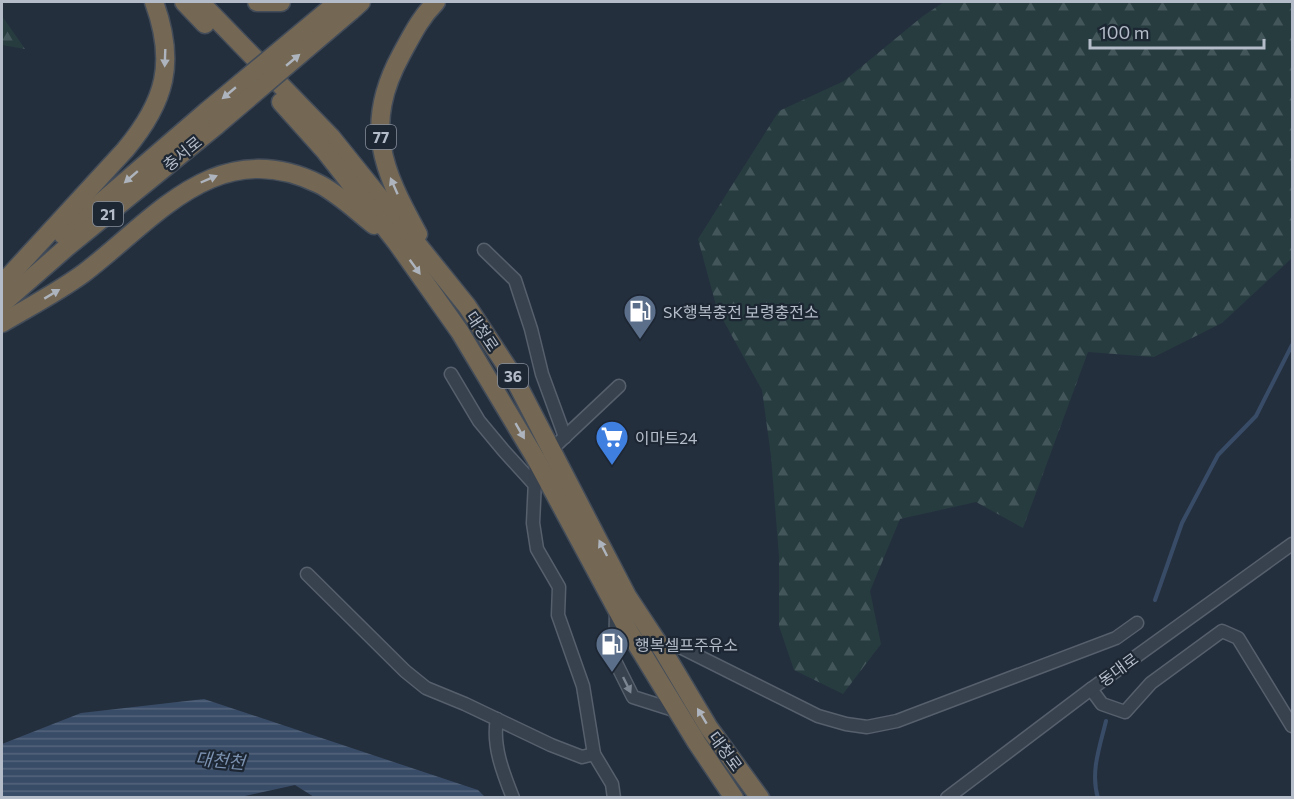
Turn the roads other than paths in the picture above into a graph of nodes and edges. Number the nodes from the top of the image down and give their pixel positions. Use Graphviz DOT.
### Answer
graph roads {
  1 [pos="154,2"];
  2 [pos="183,2"];
  3 [pos="200,2"];
  4 [pos="257,2"];
  5 [pos="281,2"];
  6 [pos="436,2"];
  7 [pos="350,5"];
  8 [pos="212,118"];
  9 [pos="397,243"];
  10 [pos="484,250"];
  11 [pos="441,275"];
  12 [pos="2,285"];
  13 [pos="2,304"];
  14 [pos="2,323"];
  15 [pos="451,374"];
  16 [pos="619,386"];
  17 [pos="559,443"];
  18 [pos="536,459"];
  19 [pos="534,484"];
  20 [pos="1293,544"];
  21 [pos="307,574"];
  22 [pos="616,608"];
  23 [pos="1137,623"];
  24 [pos="662,649"];
  25 [pos="1091,689"];
  26 [pos="677,711"];
  27 [pos="497,719"];
  28 [pos="1293,726"];
  29 [pos="594,754"];
  30 [pos="513,798"];
  31 [pos="614,798"];
  32 [pos="734,798"];
  33 [pos="760,798"];
  34 [pos="946,798"];
  1 -- 12 [label="highway, one-way"];
  2 -- 9 [label="highway, 대청로 / 36"];
  3 -- 11 [label="highway, 대청로 / 36"];
  4 -- 5 [label="highway"];
  11 -- 6 [label="highway, 77, one-way"];
  7 -- 8 [label="highway, 21, bridge"];
  8 -- 12 [label="highway, 충서로 / 21, one-way"];
  8 -- 13 [label="highway, 충서로 / 21"];
  14 -- 9 [label="highway, one-way"];
  9 -- 18 [label="highway, 대청로 / 36, one-way"];
  10 -- 17 [label="street"];
  11 -- 17 [label="highway, 대청로 / 36"];
  15 -- 19 [label="street"];
  16 -- 17 [label="street"];
  17 -- 18 [label="street"];
  24 -- 17 [label="highway, 대청로 / 36, one-way"];
  18 -- 19 [label="street"];
  18 -- 22 [label="highway, 대청로 / 36"];
  19 -- 29 [label="street"];
  20 -- 25 [label="street, 동대로"];
  21 -- 27 [label="street"];
  22 -- 26 [label="highway, 대청로 / 36"];
  22 -- 26 [label="street, one-way"];
  23 -- 24 [label="street"];
  33 -- 24 [label="highway, 대청로 / 36, one-way"];
  25 -- 28 [label="street"];
  25 -- 34 [label="street, 동대로"];
  26 -- 32 [label="highway, 대청로 / 36"];
  27 -- 29 [label="street"];
  27 -- 30 [label="street"];
  29 -- 31 [label="street"];
}
